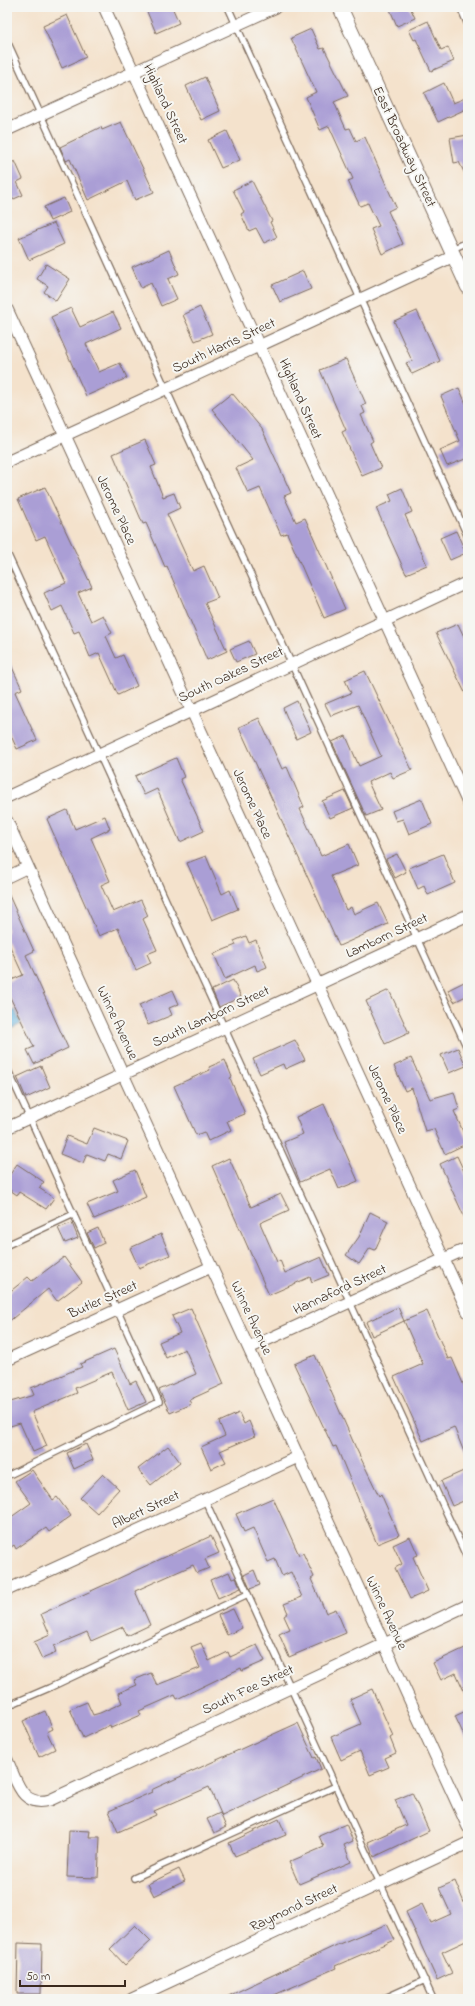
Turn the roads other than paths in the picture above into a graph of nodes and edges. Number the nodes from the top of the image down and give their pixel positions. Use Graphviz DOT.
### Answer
graph roads {
  1 [pos="104,7"];
  2 [pos="228,7"];
  3 [pos="276,7"];
  4 [pos="340,7"];
  5 [pos="460,7"];
  6 [pos="236,25"];
  7 [pos="468,25"];
  8 [pos="7,41"];
  9 [pos="134,71"];
  10 [pos="40,114"];
  11 [pos="7,130"];
  12 [pos="468,242"];
  13 [pos="452,253"];
  14 [pos="468,287"];
  15 [pos="360,299"];
  16 [pos="7,309"];
  17 [pos="260,346"];
  18 [pos="166,389"];
  19 [pos="65,436"];
  20 [pos="7,462"];
  21 [pos="468,537"];
  22 [pos="7,553"];
  23 [pos="468,582"];
  24 [pos="385,621"];
  25 [pos="292,664"];
  26 [pos="192,710"];
  27 [pos="99,753"];
  28 [pos="7,796"];
  29 [pos="468,803"];
  30 [pos="7,821"];
  31 [pos="28,867"];
  32 [pos="7,877"];
  33 [pos="468,915"];
  34 [pos="417,939"];
  35 [pos="318,984"];
  36 [pos="224,1029"];
  37 [pos="468,1050"];
  38 [pos="7,1068"];
  39 [pos="124,1073"];
  40 [pos="29,1117"];
  41 [pos="7,1128"];
  42 [pos="74,1214"];
  43 [pos="7,1245"];
  44 [pos="468,1248"];
  45 [pos="444,1259"];
  46 [pos="211,1267"];
  47 [pos="350,1302"];
  48 [pos="118,1310"];
  49 [pos="468,1312"];
  50 [pos="249,1348"];
  51 [pos="7,1360"];
  52 [pos="298,1457"];
  53 [pos="7,1476"];
  54 [pos="205,1500"];
  55 [pos="468,1560"];
  56 [pos="7,1590"];
  57 [pos="248,1594"];
  58 [pos="468,1605"];
  59 [pos="384,1643"];
  60 [pos="291,1687"];
  61 [pos="7,1706"];
  62 [pos="7,1760"];
  63 [pos="336,1786"];
  64 [pos="468,1828"];
  65 [pos="468,1843"];
  66 [pos="134,1878"];
  67 [pos="381,1884"];
  68 [pos="425,1980"];
  69 [pos="132,1999"];
  70 [pos="383,1999"];
  71 [pos="433,1999"];
  1 -- 9 [label="street, Highland Street"];
  2 -- 6 [label="lane"];
  3 -- 6 [label="street"];
  4 -- 13 [label="street, East Broadway Street"];
  5 -- 7 [label="lane"];
  6 -- 9 [label="street"];
  6 -- 15 [label="lane"];
  8 -- 10 [label="lane"];
  9 -- 10 [label="street"];
  9 -- 17 [label="street, Highland Street"];
  10 -- 11 [label="street"];
  10 -- 18 [label="lane"];
  12 -- 13 [label="lane"];
  13 -- 14 [label="street, East Broadway Street"];
  13 -- 15 [label="street, South Harris Street"];
  15 -- 17 [label="street, South Harris Street"];
  15 -- 21 [label="lane"];
  16 -- 19 [label="street, Jerome Place"];
  17 -- 18 [label="street, South Harris Street"];
  17 -- 24 [label="street, Highland Street"];
  18 -- 19 [label="street, South Harris Street"];
  18 -- 25 [label="lane"];
  19 -- 20 [label="street, South Harris Street"];
  19 -- 26 [label="street, Jerome Place"];
  22 -- 27 [label="lane"];
  23 -- 24 [label="street, South Oakes Street"];
  24 -- 25 [label="street, South Oakes Street"];
  24 -- 29 [label="street, Highland Street"];
  25 -- 26 [label="street, South Oakes Street"];
  25 -- 34 [label="lane"];
  26 -- 27 [label="street, South Oakes Street"];
  26 -- 35 [label="street, Jerome Place"];
  27 -- 28 [label="street, South Oakes Street"];
  27 -- 36 [label="lane"];
  30 -- 31 [label="street, Winne Avenue"];
  31 -- 32 [label="street"];
  31 -- 39 [label="street, Winne Avenue"];
  33 -- 34 [label="street, Lamborn Street"];
  34 -- 35 [label="street, Lamborn Street"];
  34 -- 37 [label="lane"];
  35 -- 36 [label="street, South Lamborn Street"];
  35 -- 45 [label="street, Jerome Place"];
  36 -- 39 [label="street, South Lamborn Street"];
  36 -- 47 [label="lane"];
  38 -- 40 [label="lane"];
  39 -- 40 [label="street, South Lamborn Street"];
  39 -- 46 [label="street, Winne Avenue"];
  40 -- 41 [label="street, South Lamborn Street"];
  40 -- 42 [label="lane"];
  42 -- 43 [label="lane"];
  42 -- 48 [label="lane"];
  44 -- 45 [label="street, Hannaford Street"];
  45 -- 47 [label="street, Hannaford Street"];
  45 -- 49 [label="street, Jerome Place"];
  46 -- 48 [label="street, Butler Street"];
  46 -- 50 [label="street, Winne Avenue"];
  47 -- 50 [label="street, Hannaford Street"];
  47 -- 55 [label="lane"];
  48 -- 51 [label="street, Butler Street"];
  48 -- 53 [label="lane"];
  50 -- 52 [label="street, Winne Avenue"];
  52 -- 54 [label="street, Albert Street"];
  52 -- 59 [label="street, Winne Avenue"];
  54 -- 56 [label="street, Albert Street"];
  54 -- 57 [label="lane"];
  57 -- 60 [label="lane"];
  57 -- 61 [label="lane"];
  58 -- 59 [label="street, South Fee Street"];
  59 -- 60 [label="street, South Fee Street"];
  59 -- 64 [label="street, Winne Avenue"];
  60 -- 62 [label="street, South Fee Street"];
  60 -- 63 [label="lane"];
  63 -- 66 [label="lane"];
  63 -- 67 [label="lane"];
  65 -- 67 [label="street, Raymond Street"];
  67 -- 68 [label="lane"];
  67 -- 69 [label="street, Raymond Street"];
  68 -- 70 [label="lane"];
  68 -- 71 [label="lane"];
}
